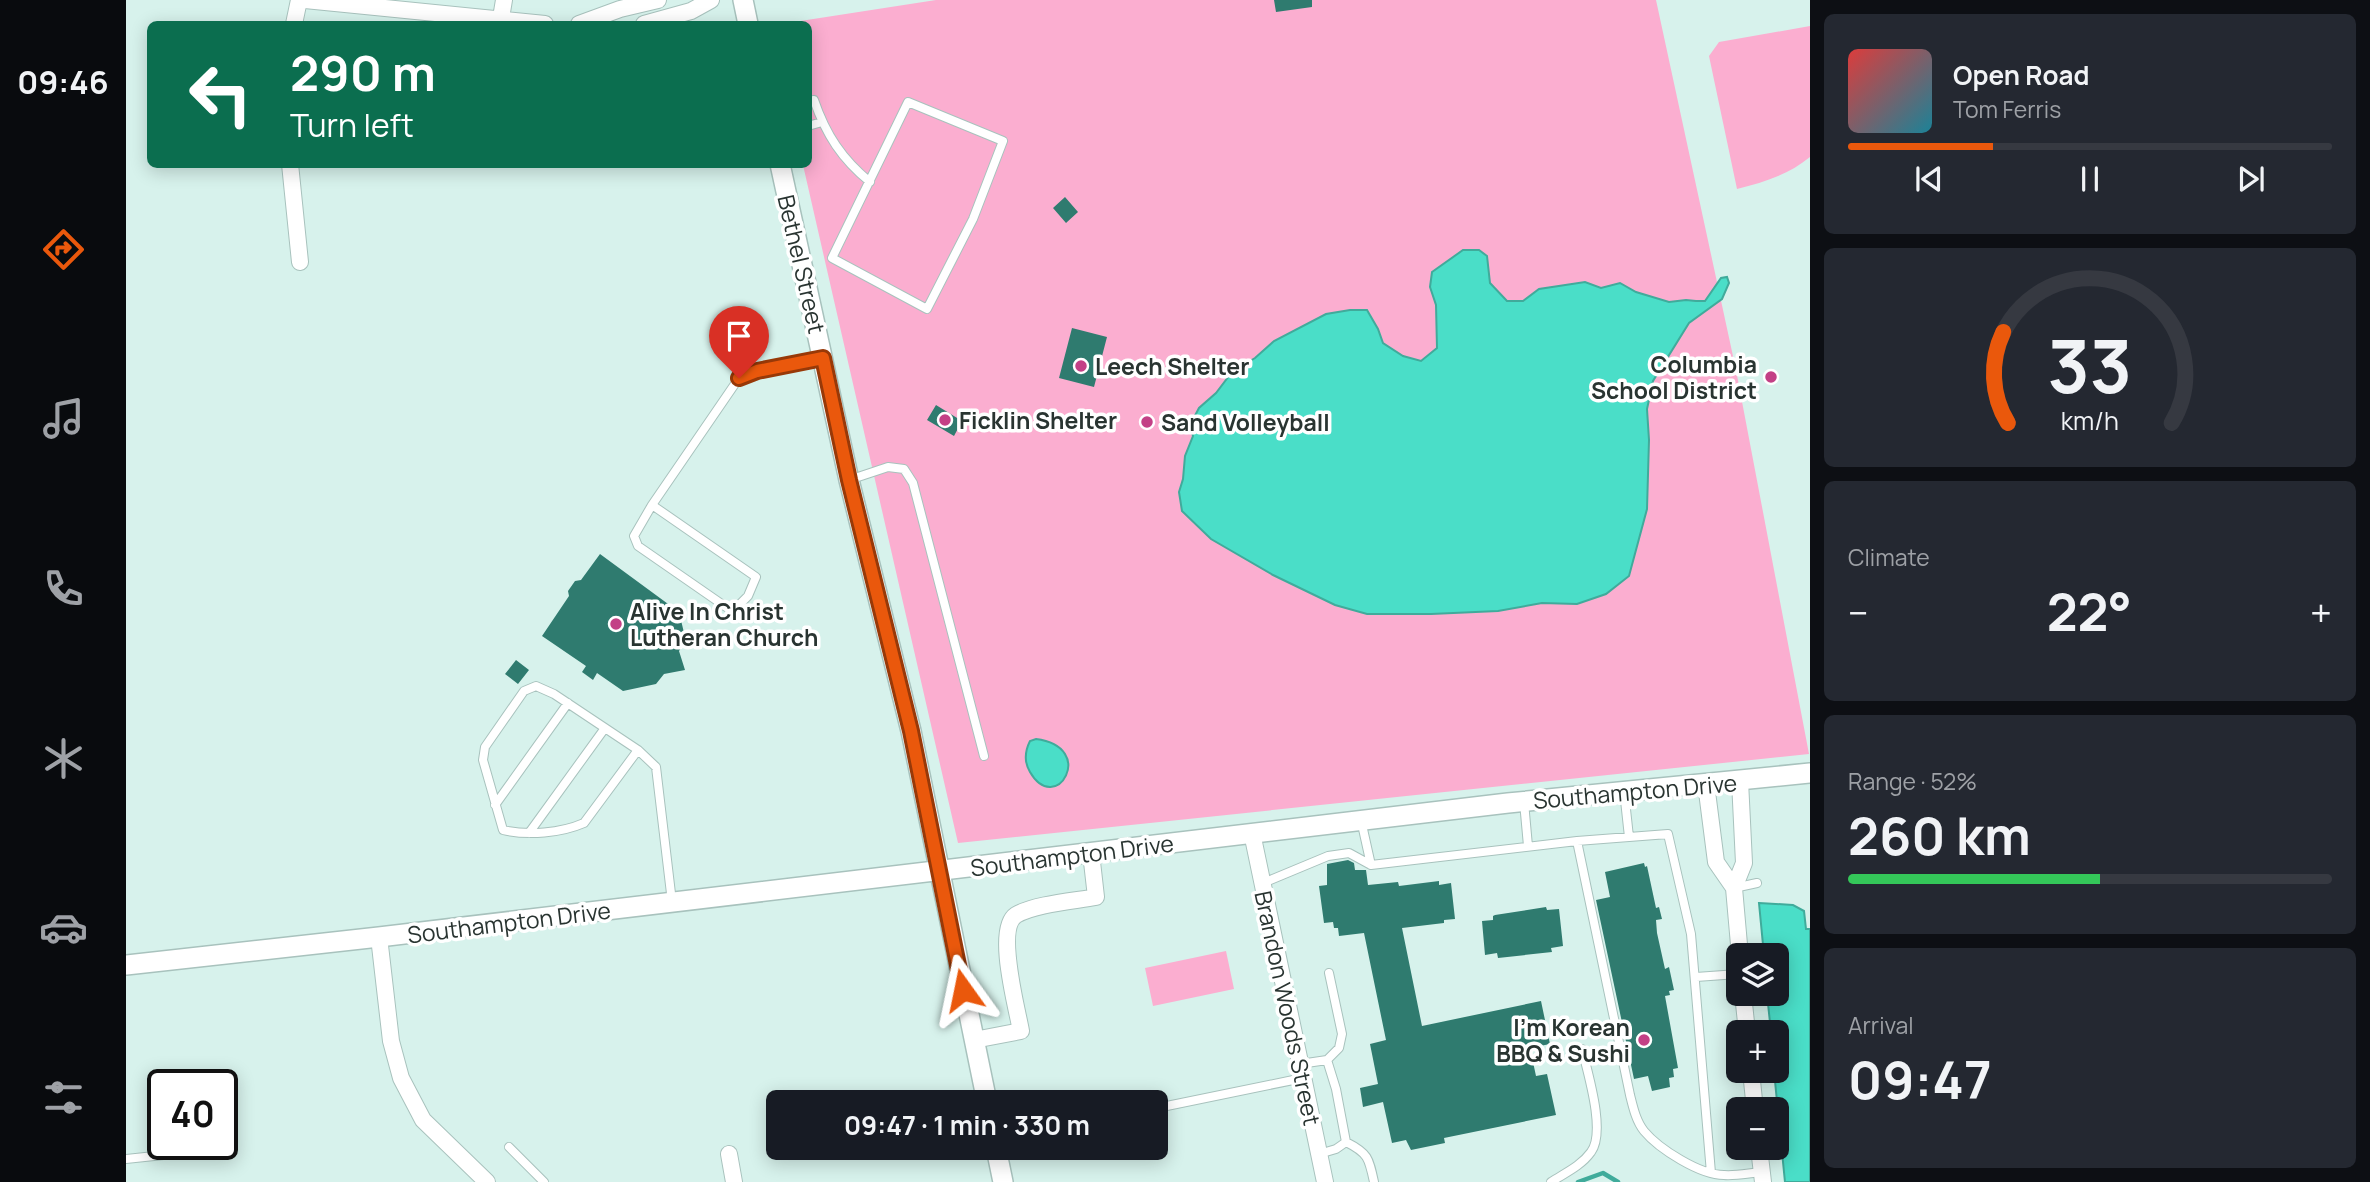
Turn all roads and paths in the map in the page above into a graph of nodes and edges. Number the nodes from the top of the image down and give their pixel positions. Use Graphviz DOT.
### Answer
graph roads {
  1 [pos="299,0"];
  2 [pos="305,0"];
  3 [pos="504,0"];
  4 [pos="658,0"];
  5 [pos="711,0"];
  6 [pos="743,0"];
  7 [pos="295,21"];
  8 [pos="491,21"];
  9 [pos="500,21"];
  10 [pos="587,21"];
  11 [pos="655,21"];
  12 [pos="747,21"];
  13 [pos="812,100"];
  14 [pos="821,122"];
  15 [pos="812,125"];
  16 [pos="290,168"];
  17 [pos="781,168"];
  18 [pos="870,182"];
  19 [pos="300,262"];
  20 [pos="823,358"];
  21 [pos="849,480"];
  22 [pos="652,505"];
  23 [pos="568,703"];
  24 [pos="605,728"];
  25 [pos="638,750"];
  26 [pos="984,756"];
  27 [pos="1810,773"];
  28 [pos="1740,781"];
  29 [pos="1706,784"];
  30 [pos="1624,792"];
  31 [pos="1524,802"];
  32 [pos="495,804"];
  33 [pos="1361,820"];
  34 [pos="529,833"];
  35 [pos="1252,833"];
  36 [pos="1629,837"];
  37 [pos="1577,841"];
  38 [pos="1528,846"];
  39 [pos="1091,853"];
  40 [pos="1371,865"];
  41 [pos="938,871"];
  42 [pos="1263,883"];
  43 [pos="1757,883"];
  44 [pos="1734,888"];
  45 [pos="672,902"];
  46 [pos="379,937"];
  47 [pos="1739,943"];
  48 [pos="126,965"];
  49 [pos="1329,973"];
  50 [pos="1726,975"];
  51 [pos="1696,976"];
  52 [pos="974,1040"];
  53 [pos="1583,1049"];
  54 [pos="1328,1060"];
  55 [pos="1302,1071"];
  56 [pos="984,1090"];
  57 [pos="1168,1105"];
  58 [pos="1346,1142"];
  59 [pos="509,1147"];
  60 [pos="729,1154"];
  61 [pos="1319,1154"];
  62 [pos="147,1157"];
  63 [pos="126,1159"];
  64 [pos="998,1160"];
  65 [pos="1711,1173"];
  66 [pos="1762,1177"];
  67 [pos="486,1182"];
  68 [pos="544,1182"];
  69 [pos="734,1182"];
  70 [pos="1003,1182"];
  71 [pos="1325,1182"];
  72 [pos="1374,1182"];
  73 [pos="1551,1182"];
  1 -- 7 [label="street"];
  2 -- 8 [label="street"];
  3 -- 9 [label="street"];
  4 -- 10 [label="street"];
  5 -- 11 [label="street"];
  6 -- 12 [label="street"];
  13 -- 14 [label="lane"];
  14 -- 15 [label="lane"];
  14 -- 18 [label="lane"];
  16 -- 19 [label="street"];
  17 -- 20 [label="street, Bethel Street"];
  18 -- 18 [label="lane"];
  20 -- 21 [label="street, Bethel Street"];
  20 -- 22 [label="lane"];
  21 -- 26 [label="lane"];
  21 -- 41 [label="street, Bethel Street"];
  22 -- 22 [label="lane"];
  23 -- 24 [label="lane"];
  23 -- 32 [label="lane"];
  23 -- 32 [label="lane"];
  24 -- 25 [label="lane"];
  24 -- 34 [label="lane"];
  25 -- 34 [label="lane"];
  25 -- 45 [label="lane"];
  27 -- 28 [label="street, Southampton Drive"];
  28 -- 29 [label="street, Southampton Drive"];
  28 -- 44 [label="street"];
  29 -- 30 [label="street, Southampton Drive"];
  29 -- 44 [label="street"];
  30 -- 31 [label="street, Southampton Drive"];
  30 -- 36 [label="lane"];
  31 -- 33 [label="street, Southampton Drive"];
  31 -- 38 [label="lane"];
  32 -- 34 [label="lane"];
  33 -- 35 [label="street, Southampton Drive"];
  33 -- 40 [label="lane"];
  35 -- 39 [label="street, Southampton Drive"];
  35 -- 42 [label="street, Brandon Woods Street"];
  36 -- 37 [label="lane"];
  36 -- 51 [label="lane"];
  37 -- 38 [label="lane"];
  37 -- 65 [label="lane"];
  38 -- 40 [label="lane"];
  39 -- 41 [label="street, Southampton Drive"];
  39 -- 52 [label="street"];
  40 -- 42 [label="lane"];
  41 -- 45 [label="street, Southampton Drive"];
  41 -- 52 [label="street, Bethel Street"];
  42 -- 55 [label="street, Brandon Woods Street"];
  43 -- 44 [label="lane"];
  44 -- 47 [label="street"];
  45 -- 46 [label="street, Southampton Drive"];
  46 -- 48 [label="street, Southampton Drive"];
  46 -- 67 [label="street"];
  49 -- 54 [label="lane"];
  50 -- 51 [label="lane"];
  51 -- 65 [label="lane"];
  52 -- 56 [label="street, Bethel Street"];
  53 -- 73 [label="lane"];
  54 -- 55 [label="lane"];
  54 -- 58 [label="lane"];
  55 -- 57 [label="lane"];
  55 -- 61 [label="street, Brandon Woods Street"];
  58 -- 61 [label="lane"];
  58 -- 72 [label="lane"];
  59 -- 68 [label="lane"];
  60 -- 69 [label="street"];
  61 -- 71 [label="street, Brandon Woods Street"];
  62 -- 63 [label="lane"];
  64 -- 70 [label="street"];
  65 -- 66 [label="lane"];
}
